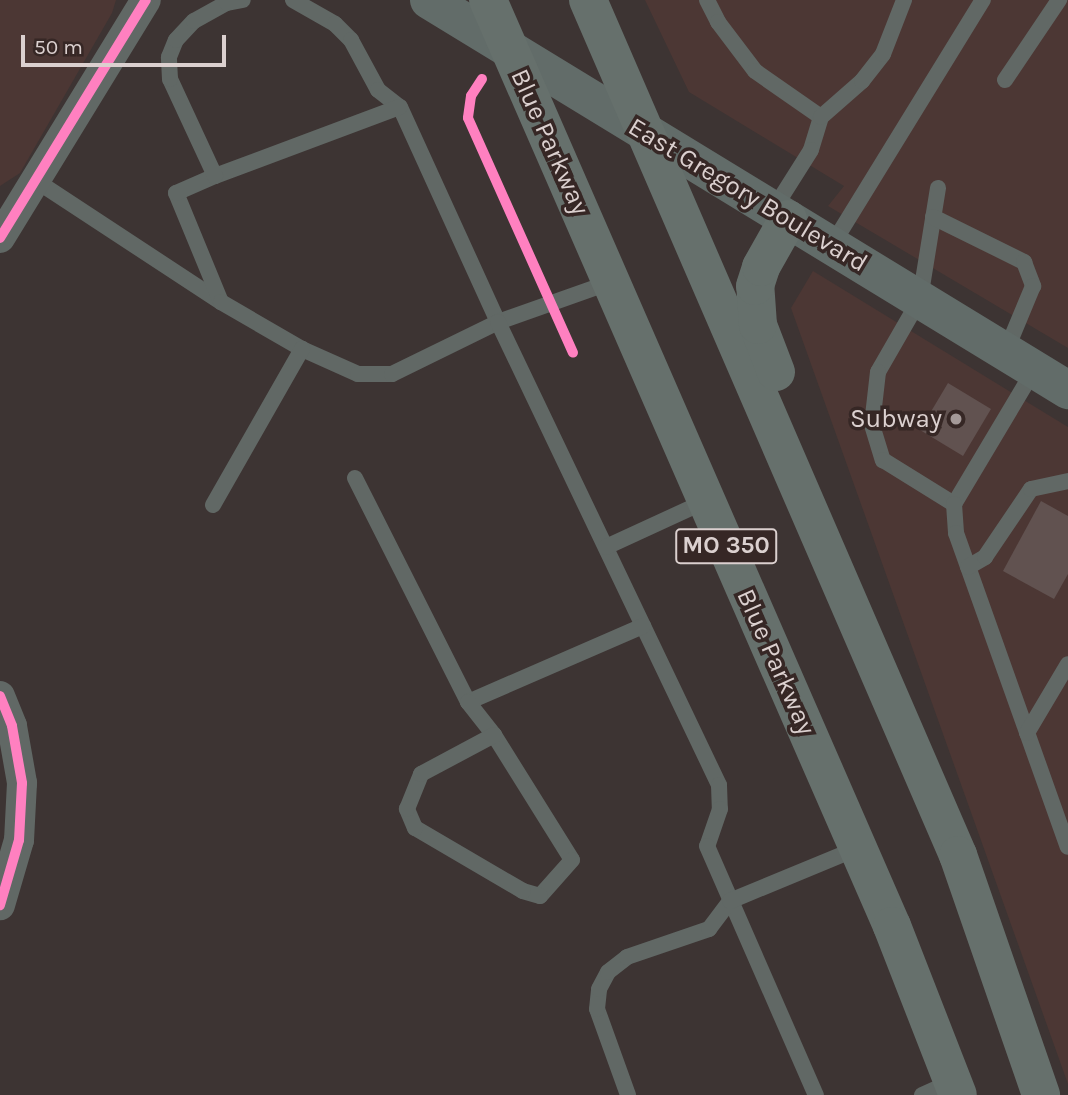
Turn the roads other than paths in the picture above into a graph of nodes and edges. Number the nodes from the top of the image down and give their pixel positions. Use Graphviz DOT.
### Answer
graph roads {
  1 [pos="146,0"];
  2 [pos="243,0"];
  3 [pos="293,0"];
  4 [pos="429,0"];
  5 [pos="488,0"];
  6 [pos="588,0"];
  7 [pos="707,0"];
  8 [pos="905,0"];
  9 [pos="983,0"];
  10 [pos="1059,0"];
  11 [pos="511,53"];
  12 [pos="1005,80"];
  13 [pos="400,107"];
  14 [pos="821,117"];
  15 [pos="645,132"];
  16 [pos="215,176"];
  17 [pos="35,180"];
  18 [pos="938,188"];
  19 [pos="8,208"];
  20 [pos="781,215"];
  21 [pos="933,217"];
  22 [pos="0,238"];
  23 [pos="831,246"];
  24 [pos="611,282"];
  25 [pos="920,299"];
  26 [pos="221,302"];
  27 [pos="498,322"];
  28 [pos="302,349"];
  29 [pos="1020,361"];
  30 [pos="1068,390"];
  31 [pos="355,478"];
  32 [pos="1068,481"];
  33 [pos="706,501"];
  34 [pos="954,503"];
  35 [pos="213,505"];
  36 [pos="606,547"];
  37 [pos="826,548"];
  38 [pos="968,567"];
  39 [pos="643,626"];
  40 [pos="1068,664"];
  41 [pos="0,696"];
  42 [pos="468,702"];
  43 [pos="1027,733"];
  44 [pos="494,735"];
  45 [pos="1065,824"];
  46 [pos="1068,847"];
  47 [pos="858,848"];
  48 [pos="730,901"];
  49 [pos="0,905"];
  50 [pos="944,1090"];
  51 [pos="628,1095"];
  52 [pos="816,1095"];
  53 [pos="1041,1095"];
  1 -- 17 [label="street"];
  2 -- 16 [label="lane"];
  3 -- 13 [label="lane"];
  4 -- 11 [label="main road, East Gregory Boulevard"];
  5 -- 11 [label="highway, Blue Parkway / MO 350"];
  6 -- 15 [label="highway, MO 350"];
  7 -- 14 [label="lane"];
  8 -- 14 [label="lane"];
  9 -- 23 [label="lane"];
  10 -- 12 [label="lane"];
  11 -- 15 [label="main road, East Gregory Boulevard"];
  11 -- 24 [label="highway, Blue Parkway / MO 350"];
  13 -- 16 [label="lane"];
  13 -- 27 [label="lane"];
  14 -- 20 [label="lane"];
  15 -- 20 [label="main road, East Gregory Boulevard"];
  15 -- 37 [label="highway, MO 350"];
  16 -- 26 [label="lane"];
  17 -- 19 [label="street"];
  17 -- 26 [label="lane"];
  18 -- 21 [label="lane"];
  19 -- 22 [label="street"];
  20 -- 23 [label="main road, East Gregory Boulevard"];
  20 -- 37 [label="highway"];
  21 -- 25 [label="lane"];
  21 -- 29 [label="lane"];
  23 -- 25 [label="main road, East Gregory Boulevard"];
  24 -- 27 [label="lane"];
  24 -- 33 [label="highway, Blue Parkway / MO 350"];
  25 -- 29 [label="main road, East Gregory Boulevard"];
  25 -- 34 [label="lane"];
  26 -- 28 [label="lane"];
  27 -- 28 [label="lane"];
  27 -- 36 [label="lane"];
  28 -- 35 [label="lane"];
  29 -- 30 [label="main road, East Gregory Boulevard"];
  29 -- 34 [label="lane"];
  31 -- 42 [label="lane"];
  32 -- 38 [label="lane"];
  33 -- 36 [label="lane"];
  33 -- 47 [label="highway, Blue Parkway / MO 350"];
  34 -- 38 [label="lane"];
  36 -- 39 [label="lane"];
  37 -- 53 [label="highway, MO 350"];
  38 -- 43 [label="lane"];
  39 -- 42 [label="lane"];
  39 -- 48 [label="lane"];
  40 -- 43 [label="lane"];
  41 -- 49 [label="street"];
  42 -- 44 [label="lane"];
  43 -- 45 [label="lane"];
  44 -- 44 [label="lane"];
  45 -- 46 [label="lane"];
  47 -- 48 [label="lane"];
  47 -- 50 [label="highway, Blue Parkway / MO 350"];
  48 -- 51 [label="lane"];
  48 -- 52 [label="lane"];
}
